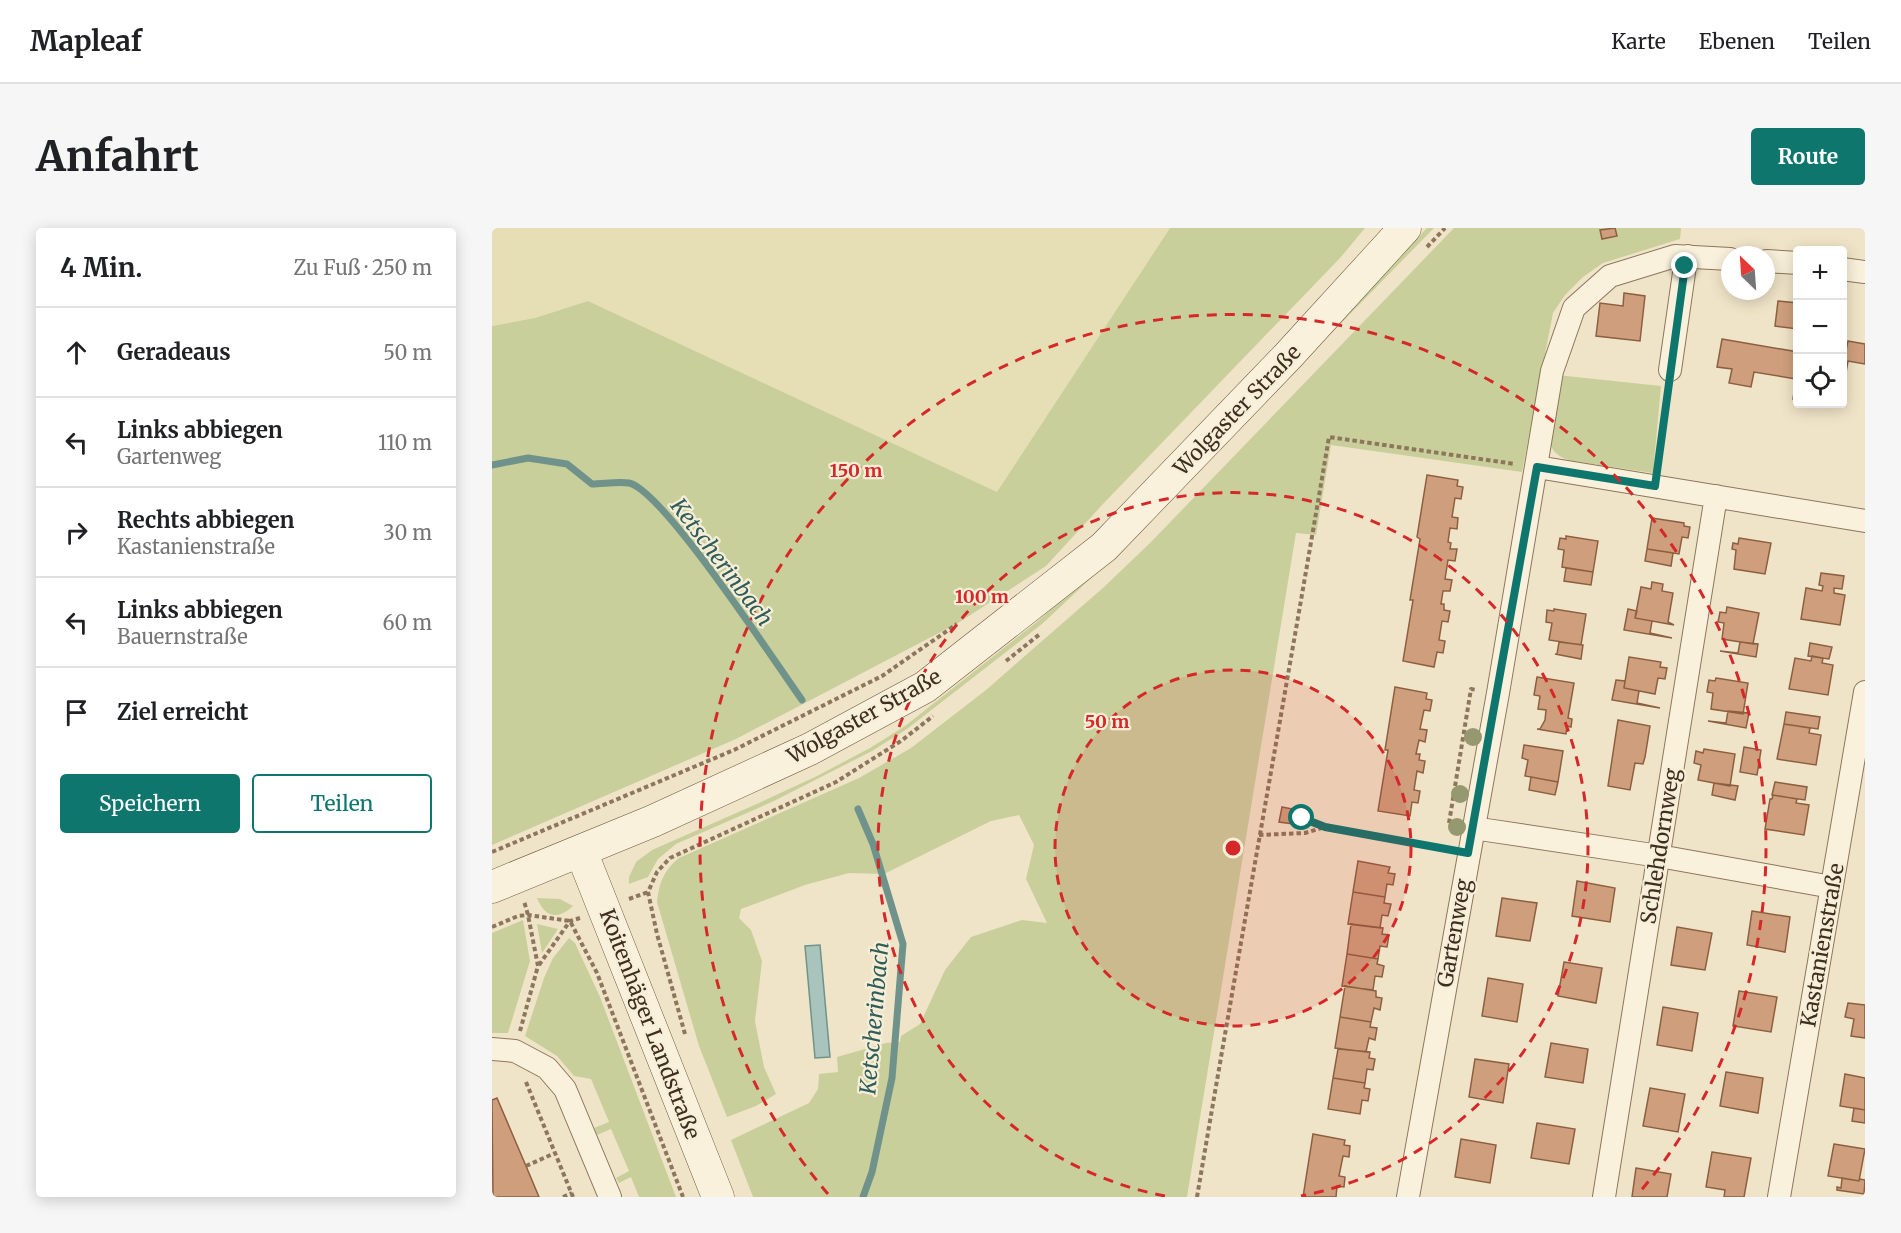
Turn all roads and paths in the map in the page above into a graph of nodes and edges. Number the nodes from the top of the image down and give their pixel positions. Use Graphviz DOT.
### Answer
graph roads {
  1 [pos="1445,228"];
  2 [pos="1413,241"];
  3 [pos="1688,256"];
  4 [pos="1721,258"];
  5 [pos="1775,262"];
  6 [pos="1793,263"];
  7 [pos="1847,270"];
  8 [pos="1865,272"];
  9 [pos="1670,370"];
  10 [pos="1537,467"];
  11 [pos="1655,486"];
  12 [pos="1716,496"];
  13 [pos="1865,521"];
  14 [pos="958,623"];
  15 [pos="1046,629"];
  16 [pos="1002,664"];
  17 [pos="1865,692"];
  18 [pos="938,712"];
  19 [pos="1302,818"];
  20 [pos="1325,827"];
  21 [pos="1473,828"];
  22 [pos="1259,835"];
  23 [pos="581,851"];
  24 [pos="492,852"];
  25 [pos="1468,853"];
  26 [pos="1659,856"];
  27 [pos="492,887"];
  28 [pos="1832,887"];
  29 [pos="528,915"];
  30 [pos="570,921"];
  31 [pos="492,927"];
  32 [pos="538,966"];
  33 [pos="687,1040"];
  34 [pos="492,1049"];
  35 [pos="515,1051"];
  36 [pos="523,1074"];
  37 [pos="555,1153"];
  38 [pos="526,1166"];
  39 [pos="573,1195"];
  40 [pos="563,1197"];
  41 [pos="610,1197"];
  42 [pos="683,1197"];
  43 [pos="718,1197"];
  44 [pos="1197,1197"];
  45 [pos="1408,1197"];
  46 [pos="1604,1197"];
  47 [pos="1779,1197"];
  1 -- 2 [label="path"];
  2 -- 23 [label="main road, Wolgaster Straße"];
  3 -- 4 [label="street, Gartenweg"];
  3 -- 9 [label="street"];
  3 -- 10 [label="street, Gartenweg"];
  5 -- 6 [label="street"];
  7 -- 8 [label="street"];
  9 -- 11 [label="path"];
  10 -- 11 [label="street"];
  10 -- 21 [label="street, Gartenweg"];
  10 -- 22 [label="path"];
  11 -- 12 [label="street"];
  12 -- 13 [label="street"];
  12 -- 26 [label="street, Schlehdornweg"];
  14 -- 24 [label="path"];
  15 -- 16 [label="path"];
  17 -- 28 [label="street, Kastanienstraße"];
  18 -- 33 [label="path"];
  19 -- 20 [label="path"];
  20 -- 22 [label="path"];
  20 -- 25 [label="path"];
  21 -- 25 [label="street, Gartenweg"];
  21 -- 26 [label="street"];
  22 -- 44 [label="path"];
  23 -- 27 [label="main road, Wolgaster Straße"];
  23 -- 43 [label="main road, Koitenhäger Landstraße"];
  25 -- 45 [label="street, Gartenweg"];
  26 -- 28 [label="street"];
  26 -- 46 [label="street, Schlehdornweg"];
  28 -- 47 [label="street, Kastanienstraße"];
  29 -- 30 [label="path"];
  29 -- 31 [label="path"];
  29 -- 32 [label="path"];
  30 -- 32 [label="path"];
  30 -- 42 [label="path"];
  32 -- 35 [label="path"];
  34 -- 35 [label="street"];
  35 -- 41 [label="street"];
  36 -- 37 [label="path"];
  37 -- 38 [label="path"];
  37 -- 39 [label="path"];
  39 -- 40 [label="path"];
}
